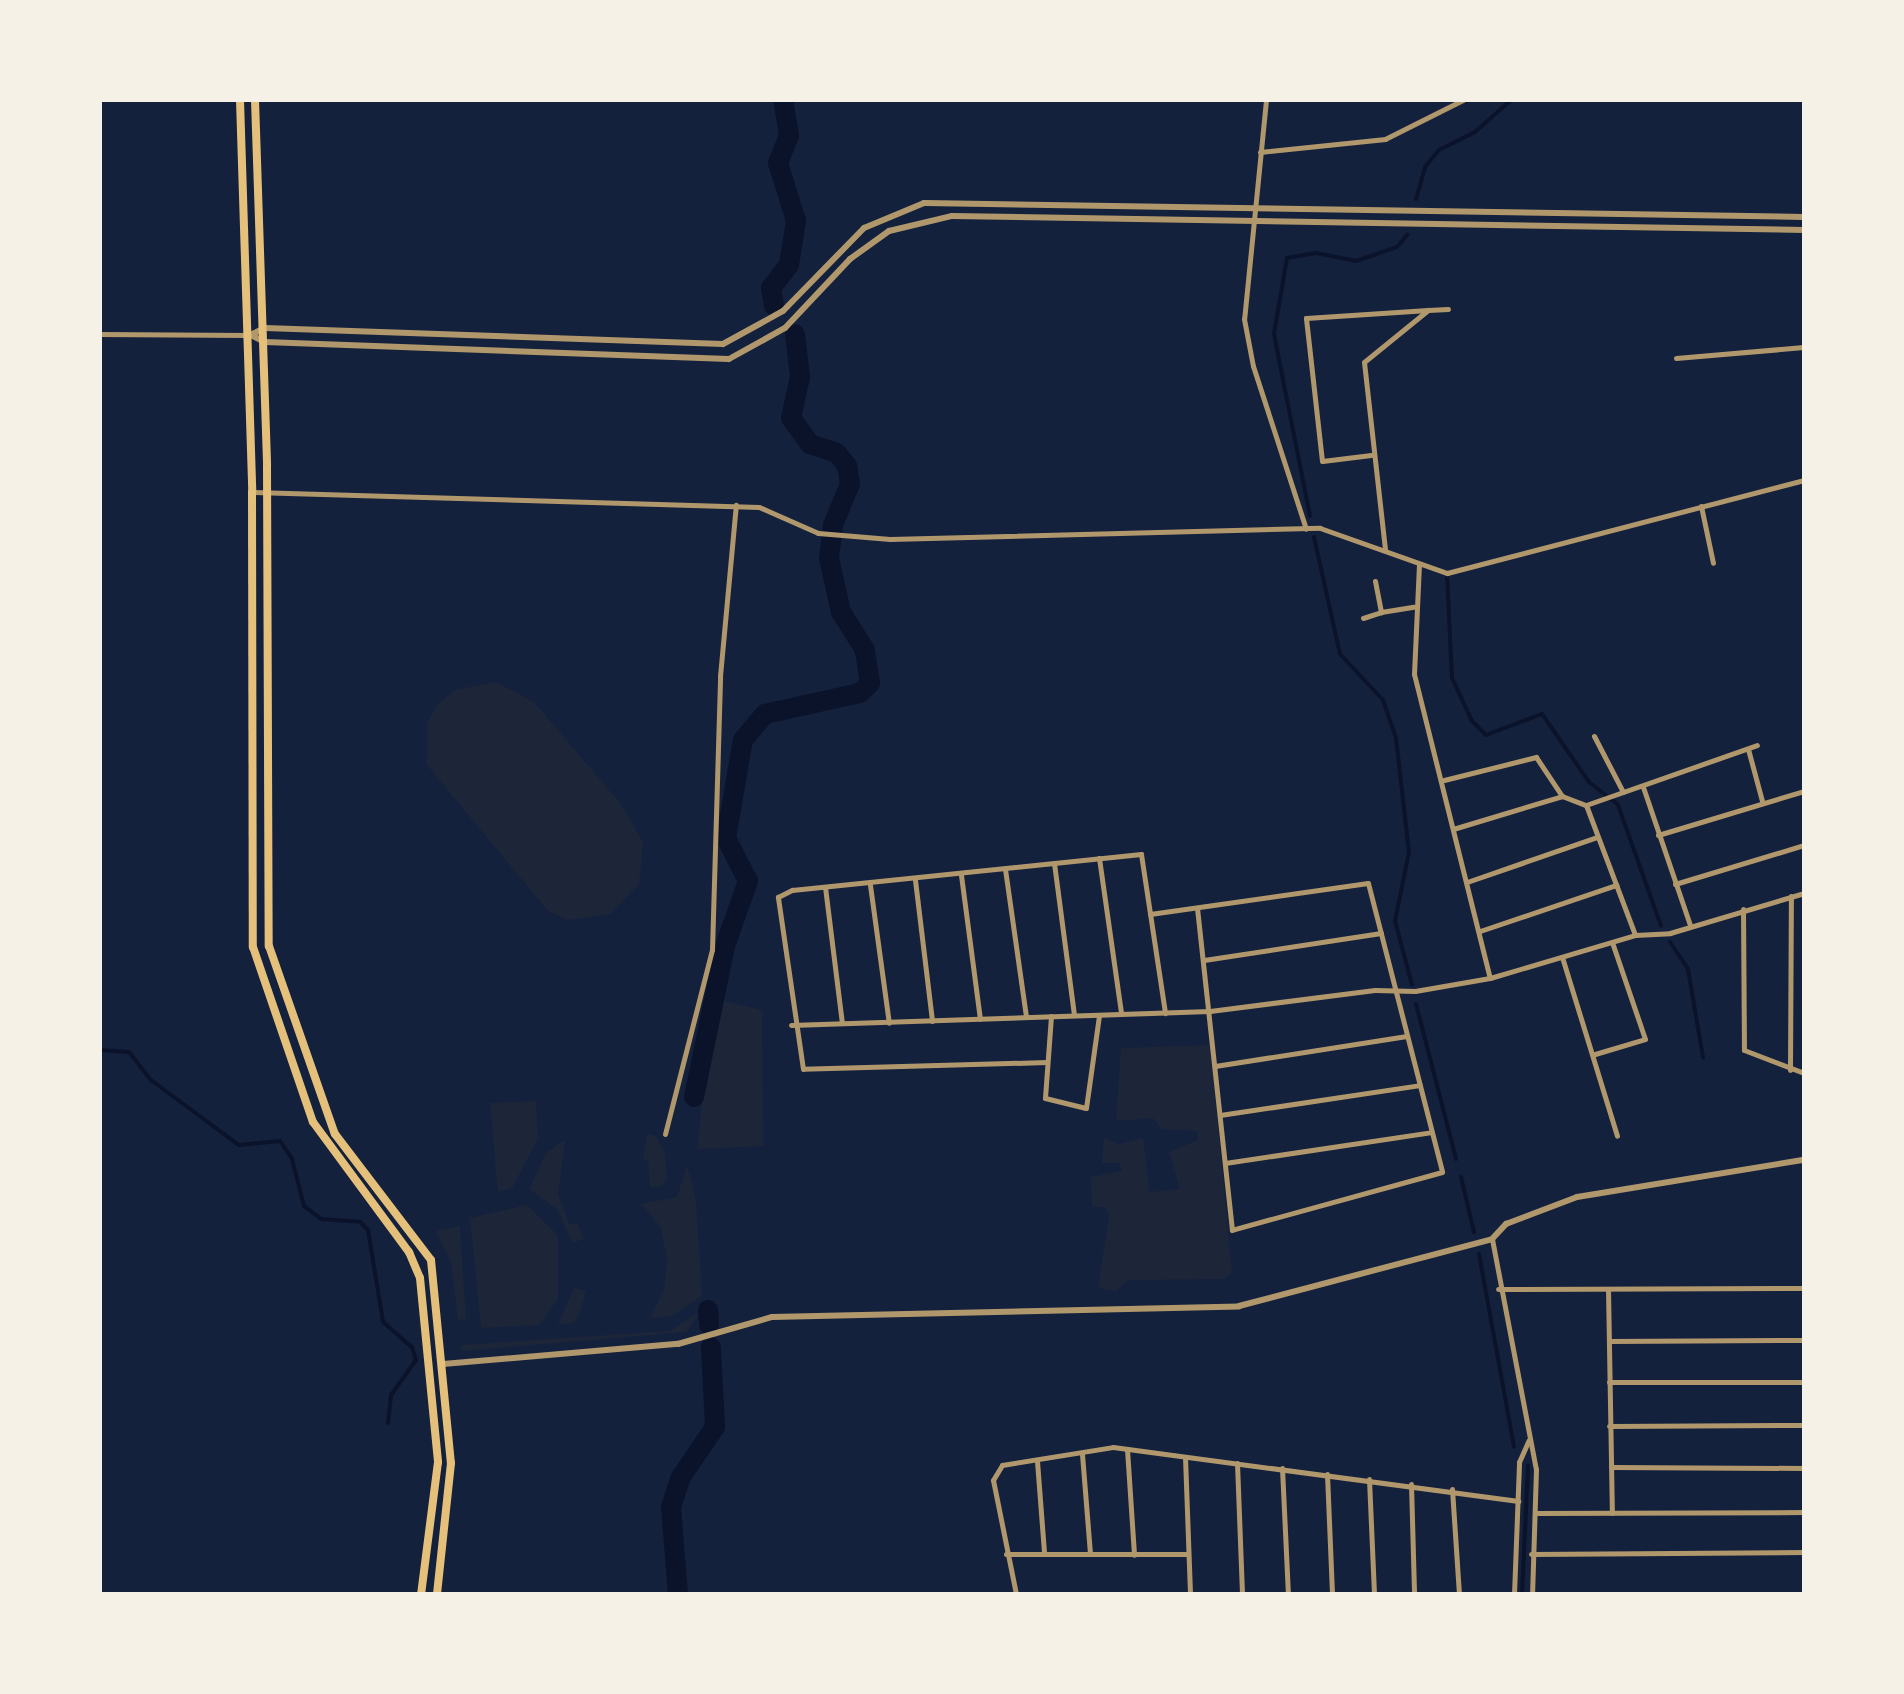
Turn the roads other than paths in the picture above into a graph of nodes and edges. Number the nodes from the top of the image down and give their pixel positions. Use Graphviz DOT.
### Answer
graph roads {
  1 [pos="240,100"];
  2 [pos="254,100"];
  3 [pos="1266,100"];
  4 [pos="1463,100"];
  5 [pos="1260,152"];
  6 [pos="1255,207"];
  7 [pos="1804,216"];
  8 [pos="1254,221"];
  9 [pos="1804,230"];
  10 [pos="1448,309"];
  11 [pos="1428,310"];
  12 [pos="264,328"];
  13 [pos="100,334"];
  14 [pos="250,335"];
  15 [pos="265,342"];
  16 [pos="1804,347"];
  17 [pos="1676,358"];
  18 [pos="1372,455"];
  19 [pos="1804,480"];
  20 [pos="252,492"];
  21 [pos="268,492"];
  22 [pos="736,505"];
  23 [pos="1701,506"];
  24 [pos="1306,529"];
  25 [pos="1385,550"];
  26 [pos="1713,563"];
  27 [pos="1419,564"];
  28 [pos="1376,581"];
  29 [pos="1414,607"];
  30 [pos="1381,612"];
  31 [pos="1362,618"];
  32 [pos="1594,736"];
  33 [pos="1757,746"];
  34 [pos="1748,749"];
  35 [pos="1443,780"];
  36 [pos="1642,787"];
  37 [pos="1804,791"];
  38 [pos="1624,792"];
  39 [pos="1562,796"];
  40 [pos="1762,801"];
  41 [pos="1586,805"];
  42 [pos="1454,830"];
  43 [pos="1658,835"];
  44 [pos="1598,837"];
  45 [pos="1804,845"];
  46 [pos="1099,858"];
  47 [pos="1054,863"];
  48 [pos="1005,869"];
  49 [pos="961,874"];
  50 [pos="916,880"];
  51 [pos="1468,882"];
  52 [pos="1675,884"];
  53 [pos="870,885"];
  54 [pos="1616,885"];
  55 [pos="824,888"];
  56 [pos="1804,893"];
  57 [pos="1791,896"];
  58 [pos="1198,909"];
  59 [pos="1743,910"];
  60 [pos="1150,914"];
  61 [pos="1690,925"];
  62 [pos="1480,931"];
  63 [pos="1381,933"];
  64 [pos="1635,936"];
  65 [pos="1612,942"];
  66 [pos="1562,957"];
  67 [pos="1204,960"];
  68 [pos="1490,978"];
  69 [pos="1396,989"];
  70 [pos="1210,1011"];
  71 [pos="1166,1013"];
  72 [pos="1099,1014"];
  73 [pos="1121,1014"];
  74 [pos="1074,1015"];
  75 [pos="1051,1016"];
  76 [pos="1026,1017"];
  77 [pos="980,1019"];
  78 [pos="932,1021"];
  79 [pos="889,1023"];
  80 [pos="842,1024"];
  81 [pos="791,1026"];
  82 [pos="1407,1036"];
  83 [pos="1594,1054"];
  84 [pos="1047,1062"];
  85 [pos="1215,1066"];
  86 [pos="1790,1070"];
  87 [pos="1804,1073"];
  88 [pos="1420,1084"];
  89 [pos="1220,1115"];
  90 [pos="1432,1132"];
  91 [pos="665,1134"];
  92 [pos="1618,1136"];
  93 [pos="1804,1160"];
  94 [pos="1225,1163"];
  95 [pos="1492,1239"];
  96 [pos="1804,1288"];
  97 [pos="1498,1289"];
  98 [pos="1608,1289"];
  99 [pos="1804,1340"];
  100 [pos="1609,1341"];
  101 [pos="443,1364"];
  102 [pos="1609,1382"];
  103 [pos="1804,1382"];
  104 [pos="1804,1424"];
  105 [pos="1609,1426"];
  106 [pos="1529,1440"];
  107 [pos="1127,1449"];
  108 [pos="1082,1454"];
  109 [pos="1186,1456"];
  110 [pos="1037,1461"];
  111 [pos="1238,1463"];
  112 [pos="1612,1467"];
  113 [pos="1282,1468"];
  114 [pos="1804,1468"];
  115 [pos="1327,1474"];
  116 [pos="1369,1479"];
  117 [pos="1412,1484"];
  118 [pos="1452,1489"];
  119 [pos="1518,1501"];
  120 [pos="1535,1512"];
  121 [pos="1804,1512"];
  122 [pos="1612,1513"];
  123 [pos="1804,1552"];
  124 [pos="1044,1553"];
  125 [pos="1006,1554"];
  126 [pos="1090,1554"];
  127 [pos="1188,1554"];
  128 [pos="1532,1554"];
  129 [pos="1134,1555"];
  130 [pos="421,1594"];
  131 [pos="437,1594"];
  132 [pos="1016,1594"];
  133 [pos="1190,1594"];
  134 [pos="1242,1594"];
  135 [pos="1288,1594"];
  136 [pos="1332,1594"];
  137 [pos="1374,1594"];
  138 [pos="1414,1594"];
  139 [pos="1459,1594"];
  140 [pos="1514,1594"];
  141 [pos="1532,1594"];
  1 -- 14 [label="main road"];
  2 -- 12 [label="main road"];
  3 -- 5 [label="street"];
  4 -- 5 [label="street"];
  5 -- 6 [label="street"];
  6 -- 7 [label="street"];
  6 -- 8 [label="street"];
  6 -- 12 [label="street"];
  8 -- 9 [label="street"];
  8 -- 15 [label="street"];
  8 -- 24 [label="street"];
  10 -- 11 [label="street"];
  11 -- 18 [label="street"];
  11 -- 18 [label="street"];
  12 -- 14 [label="street"];
  12 -- 15 [label="main road"];
  13 -- 14 [label="street"];
  14 -- 15 [label="street"];
  14 -- 20 [label="main road"];
  15 -- 21 [label="main road"];
  16 -- 17 [label="street"];
  18 -- 25 [label="street"];
  19 -- 23 [label="street"];
  20 -- 21 [label="street"];
  20 -- 130 [label="main road"];
  21 -- 22 [label="street"];
  21 -- 101 [label="main road"];
  22 -- 24 [label="street"];
  22 -- 91 [label="street"];
  23 -- 26 [label="street"];
  23 -- 27 [label="street"];
  24 -- 25 [label="street"];
  25 -- 27 [label="street"];
  27 -- 29 [label="street"];
  28 -- 30 [label="street"];
  29 -- 30 [label="street"];
  29 -- 35 [label="street"];
  30 -- 31 [label="street"];
  32 -- 38 [label="street"];
  33 -- 34 [label="street"];
  34 -- 36 [label="street"];
  34 -- 40 [label="street"];
  35 -- 39 [label="street"];
  35 -- 42 [label="street"];
  36 -- 38 [label="street"];
  36 -- 43 [label="street"];
  37 -- 40 [label="street"];
  38 -- 41 [label="street"];
  39 -- 41 [label="street"];
  39 -- 42 [label="street"];
  40 -- 43 [label="street"];
  41 -- 44 [label="street"];
  42 -- 51 [label="street"];
  43 -- 52 [label="street"];
  44 -- 51 [label="street"];
  44 -- 54 [label="street"];
  45 -- 52 [label="street"];
  46 -- 47 [label="street"];
  46 -- 60 [label="street"];
  46 -- 73 [label="street"];
  47 -- 48 [label="street"];
  47 -- 74 [label="street"];
  48 -- 49 [label="street"];
  48 -- 76 [label="street"];
  49 -- 50 [label="street"];
  49 -- 77 [label="street"];
  50 -- 53 [label="street"];
  50 -- 78 [label="street"];
  51 -- 62 [label="street"];
  52 -- 61 [label="street"];
  53 -- 55 [label="street"];
  53 -- 79 [label="street"];
  54 -- 62 [label="street"];
  54 -- 64 [label="street"];
  55 -- 80 [label="street"];
  55 -- 81 [label="street"];
  56 -- 57 [label="street"];
  57 -- 59 [label="street"];
  57 -- 86 [label="street"];
  58 -- 60 [label="street"];
  58 -- 63 [label="street"];
  58 -- 67 [label="street"];
  59 -- 61 [label="street"];
  59 -- 86 [label="street"];
  60 -- 71 [label="street"];
  61 -- 64 [label="street"];
  62 -- 68 [label="street"];
  63 -- 67 [label="street"];
  63 -- 69 [label="street"];
  64 -- 65 [label="street"];
  65 -- 66 [label="street"];
  65 -- 83 [label="street"];
  66 -- 68 [label="street"];
  66 -- 83 [label="street"];
  67 -- 70 [label="street"];
  68 -- 69 [label="street"];
  69 -- 70 [label="street"];
  69 -- 82 [label="street"];
  70 -- 71 [label="street"];
  70 -- 85 [label="street"];
  71 -- 73 [label="street"];
  72 -- 73 [label="street"];
  72 -- 74 [label="street"];
  72 -- 84 [label="street"];
  74 -- 75 [label="street"];
  75 -- 76 [label="street"];
  75 -- 84 [label="street"];
  76 -- 77 [label="street"];
  77 -- 78 [label="street"];
  78 -- 79 [label="street"];
  79 -- 80 [label="street"];
  80 -- 81 [label="street"];
  81 -- 84 [label="street"];
  82 -- 85 [label="street"];
  82 -- 88 [label="street"];
  83 -- 92 [label="street"];
  85 -- 89 [label="street"];
  86 -- 87 [label="street"];
  88 -- 89 [label="street"];
  88 -- 90 [label="street"];
  89 -- 94 [label="street"];
  90 -- 94 [label="street"];
  90 -- 94 [label="street"];
  93 -- 95 [label="street"];
  95 -- 97 [label="street"];
  95 -- 101 [label="street"];
  96 -- 98 [label="street"];
  97 -- 98 [label="street"];
  97 -- 106 [label="street"];
  98 -- 100 [label="street"];
  99 -- 100 [label="street"];
  100 -- 102 [label="street"];
  101 -- 131 [label="main road"];
  102 -- 103 [label="street"];
  102 -- 105 [label="street"];
  104 -- 105 [label="street"];
  105 -- 112 [label="street"];
  106 -- 119 [label="street"];
  106 -- 120 [label="street"];
  107 -- 108 [label="street"];
  107 -- 109 [label="street"];
  107 -- 129 [label="street"];
  108 -- 110 [label="street"];
  108 -- 126 [label="street"];
  109 -- 111 [label="street"];
  109 -- 127 [label="street"];
  110 -- 124 [label="street"];
  110 -- 125 [label="street"];
  111 -- 113 [label="street"];
  111 -- 134 [label="street"];
  112 -- 114 [label="street"];
  112 -- 122 [label="street"];
  113 -- 115 [label="street"];
  113 -- 135 [label="street"];
  115 -- 116 [label="street"];
  115 -- 136 [label="street"];
  116 -- 117 [label="street"];
  116 -- 137 [label="street"];
  117 -- 118 [label="street"];
  117 -- 138 [label="street"];
  118 -- 119 [label="street"];
  118 -- 139 [label="street"];
  119 -- 140 [label="street"];
  120 -- 122 [label="street"];
  120 -- 128 [label="street"];
  121 -- 122 [label="street"];
  123 -- 128 [label="street"];
  124 -- 125 [label="street"];
  124 -- 126 [label="street"];
  125 -- 132 [label="street"];
  126 -- 129 [label="street"];
  127 -- 129 [label="street"];
  127 -- 133 [label="street"];
  128 -- 141 [label="street"];
}
